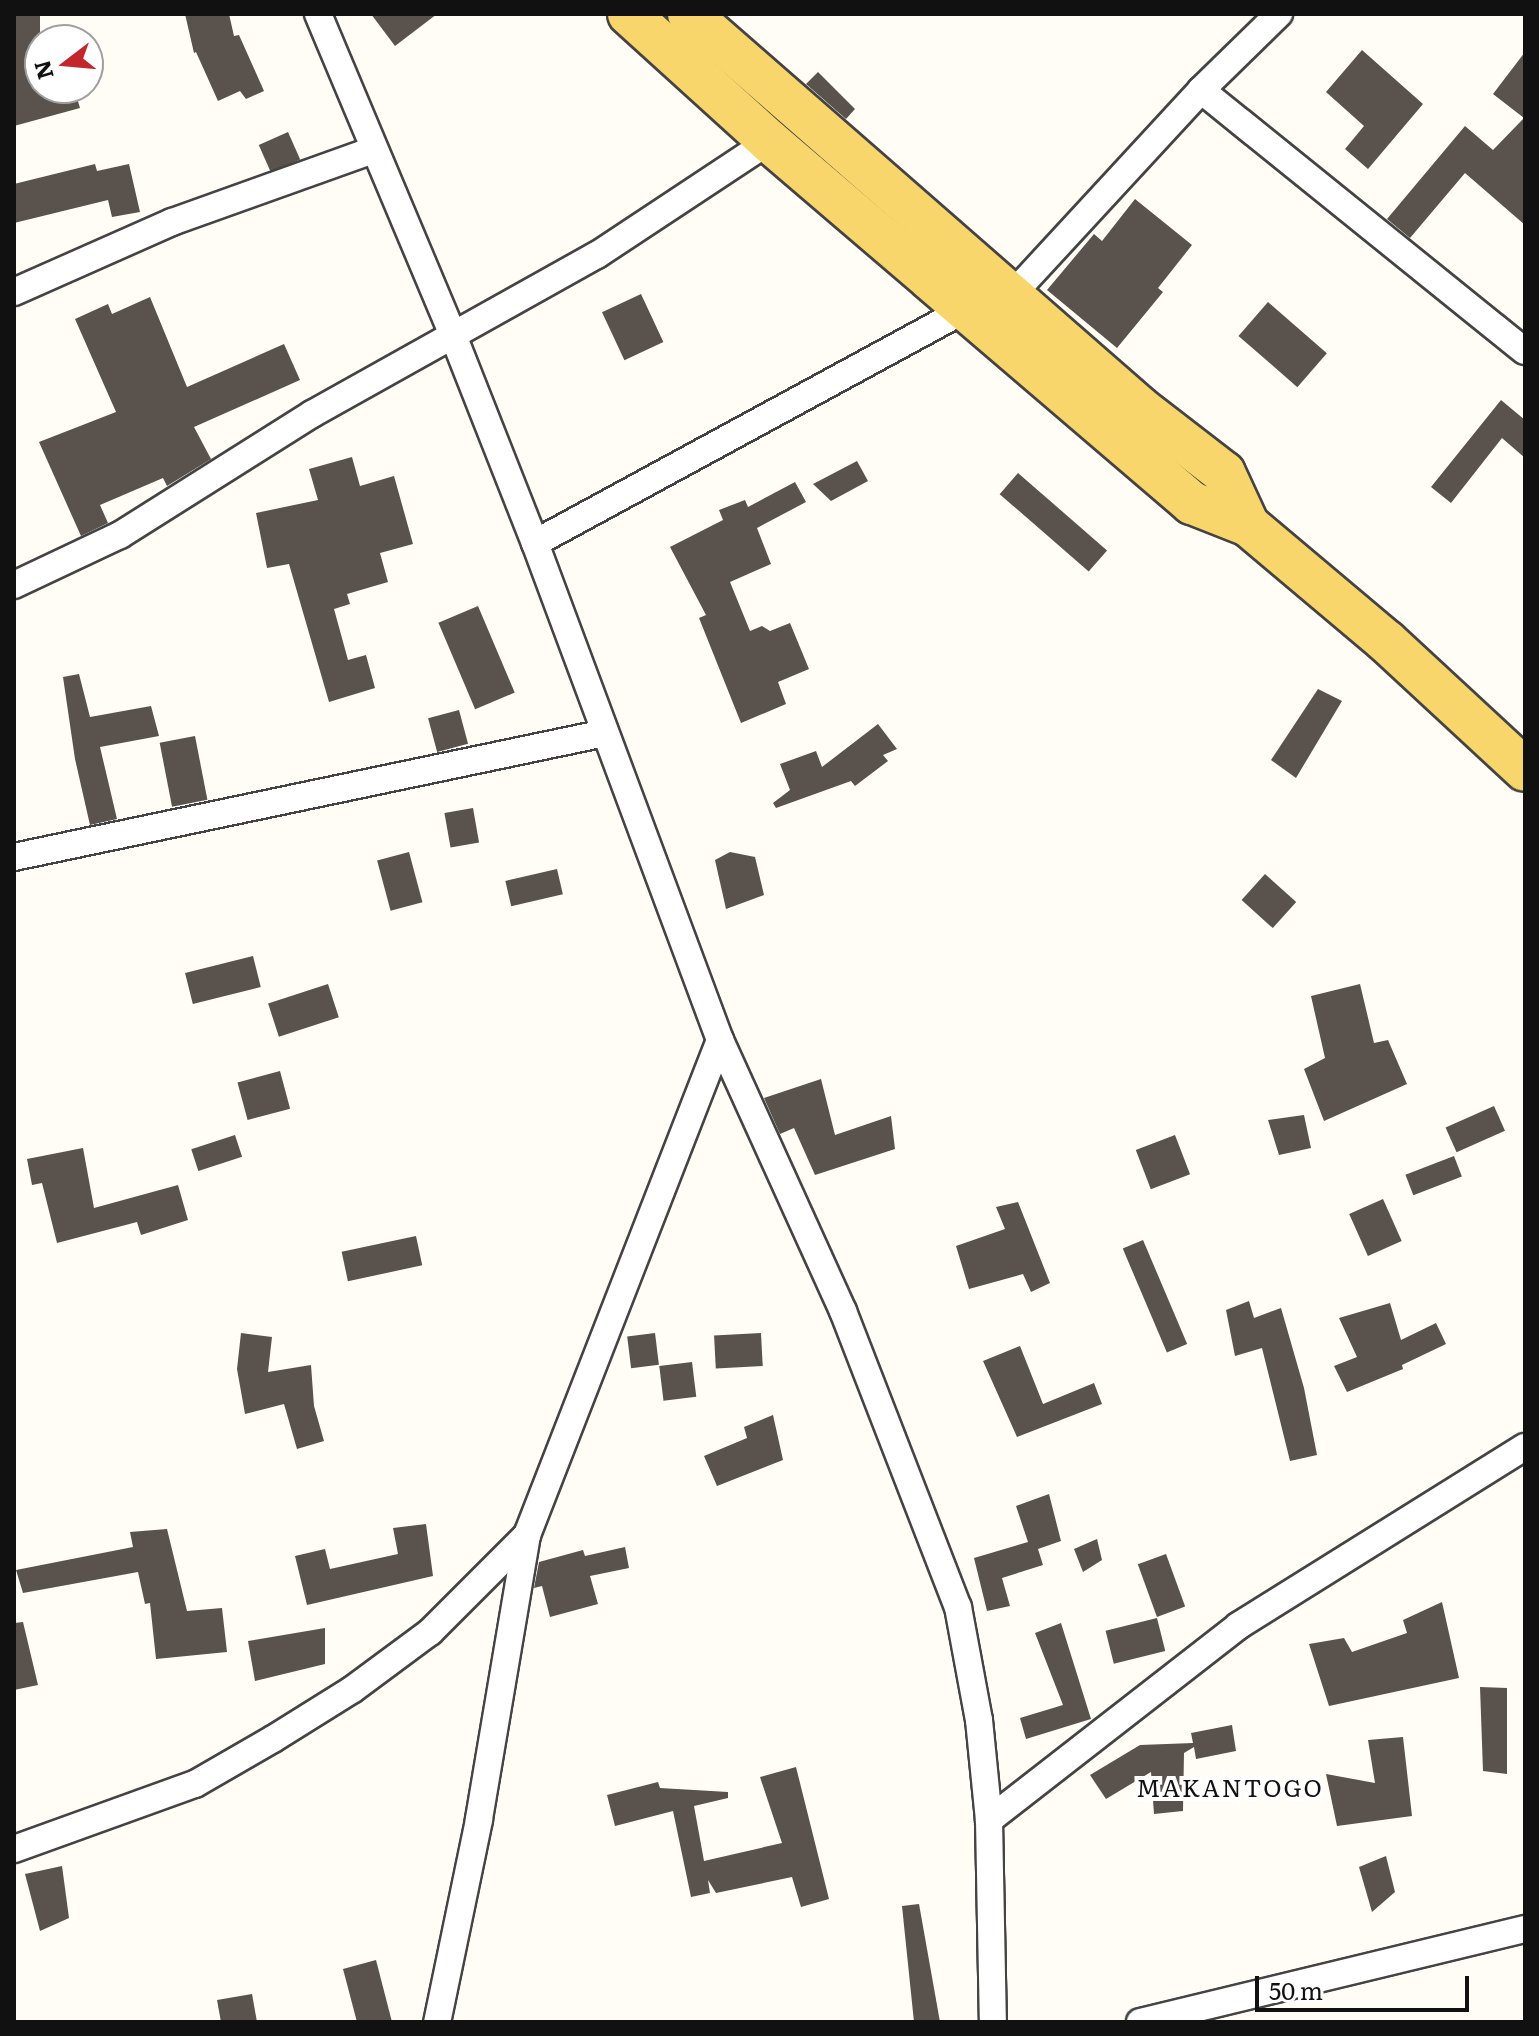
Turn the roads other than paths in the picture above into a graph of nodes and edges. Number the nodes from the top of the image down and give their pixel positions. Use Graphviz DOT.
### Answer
graph roads {
  1 [pos="318,14"];
  2 [pos="629,14"];
  3 [pos="689,14"];
  4 [pos="1279,14"];
  5 [pos="1201,90"];
  6 [pos="769,141"];
  7 [pos="373,150"];
  8 [pos="14,292"];
  9 [pos="1011,296"];
  10 [pos="967,308"];
  11 [pos="453,335"];
  12 [pos="1525,351"];
  13 [pos="1248,525"];
  14 [pos="535,543"];
  15 [pos="14,585"];
  16 [pos="605,733"];
  17 [pos="1525,770"];
  18 [pos="14,857"];
  19 [pos="720,1040"];
  20 [pos="1525,1447"];
  21 [pos="527,1535"];
  22 [pos="989,1820"];
  23 [pos="14,1849"];
  24 [pos="1525,1929"];
  25 [pos="1154,2021"];
  26 [pos="437,2022"];
  27 [pos="993,2022"];
  1 -- 7 [label="street"];
  2 -- 6 [label="main road"];
  3 -- 9 [label="main road"];
  4 -- 5 [label="street"];
  5 -- 9 [label="street"];
  5 -- 12 [label="street"];
  6 -- 10 [label="main road"];
  6 -- 11 [label="street"];
  7 -- 8 [label="street"];
  7 -- 11 [label="street"];
  9 -- 13 [label="main road"];
  10 -- 13 [label="main road"];
  10 -- 14 [label="street"];
  11 -- 14 [label="street"];
  11 -- 15 [label="street"];
  13 -- 17 [label="main road"];
  14 -- 16 [label="street"];
  16 -- 18 [label="street"];
  16 -- 19 [label="street"];
  19 -- 21 [label="street"];
  19 -- 22 [label="street"];
  20 -- 22 [label="street"];
  21 -- 23 [label="street"];
  21 -- 26 [label="street"];
  22 -- 27 [label="street"];
  24 -- 25 [label="street"];
}
